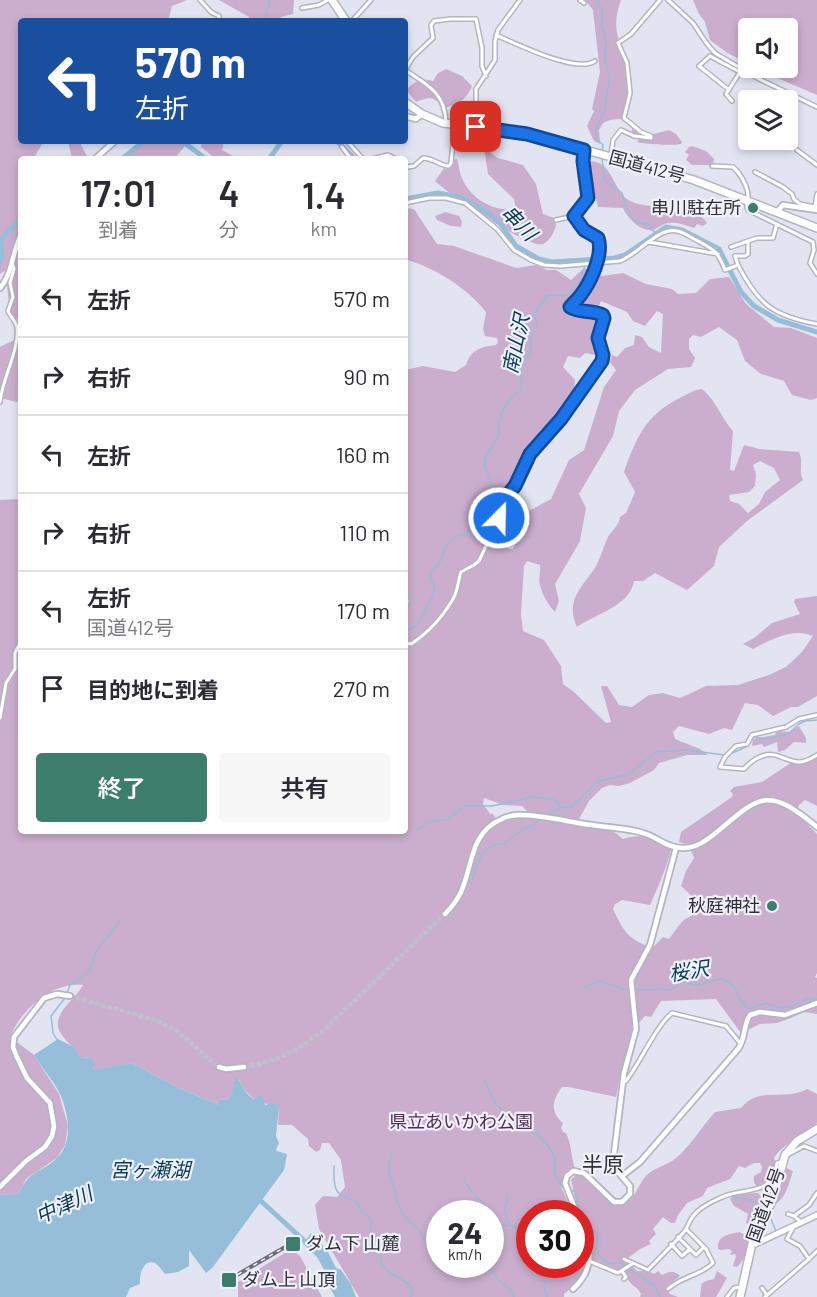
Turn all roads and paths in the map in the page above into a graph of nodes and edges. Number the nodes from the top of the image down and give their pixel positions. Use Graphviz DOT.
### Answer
graph roads {
  1 [pos="200,0"];
  2 [pos="330,0"];
  3 [pos="371,0"];
  4 [pos="520,0"];
  5 [pos="660,0"];
  6 [pos="668,0"];
  7 [pos="302,8"];
  8 [pos="219,18"];
  9 [pos="344,18"];
  10 [pos="355,18"];
  11 [pos="496,35"];
  12 [pos="595,61"];
  13 [pos="724,61"];
  14 [pos="408,64"];
  15 [pos="408,72"];
  16 [pos="486,76"];
  17 [pos="729,90"];
  18 [pos="732,101"];
  19 [pos="408,104"];
  20 [pos="817,107"];
  21 [pos="422,114"];
  22 [pos="408,118"];
  23 [pos="446,124"];
  24 [pos="455,125"];
  25 [pos="476,127"];
  26 [pos="112,144"];
  27 [pos="350,144"];
  28 [pos="342,147"];
  29 [pos="584,150"];
  30 [pos="797,150"];
  31 [pos="98,156"];
  32 [pos="349,156"];
  33 [pos="360,156"];
  34 [pos="611,158"];
  35 [pos="817,165"];
  36 [pos="408,166"];
  37 [pos="712,166"];
  38 [pos="755,172"];
  39 [pos="817,194"];
  40 [pos="747,200"];
  41 [pos="408,203"];
  42 [pos="816,208"];
  43 [pos="777,212"];
  44 [pos="574,216"];
  45 [pos="556,220"];
  46 [pos="777,224"];
  47 [pos="817,228"];
  48 [pos="18,241"];
  49 [pos="649,242"];
  50 [pos="748,242"];
  51 [pos="731,247"];
  52 [pos="718,254"];
  53 [pos="12,262"];
  54 [pos="596,263"];
  55 [pos="737,265"];
  56 [pos="817,274"];
  57 [pos="0,288"];
  58 [pos="817,324"];
  59 [pos="0,402"];
  60 [pos="408,643"];
  61 [pos="18,646"];
  62 [pos="817,715"];
  63 [pos="0,718"];
  64 [pos="817,756"];
  65 [pos="817,827"];
  66 [pos="676,848"];
  67 [pos="445,914"];
  68 [pos="70,996"];
  69 [pos="817,1003"];
  70 [pos="741,1044"];
  71 [pos="219,1067"];
  72 [pos="244,1068"];
  73 [pos="622,1081"];
  74 [pos="817,1129"];
  75 [pos="817,1151"];
  76 [pos="784,1158"];
  77 [pos="622,1176"];
  78 [pos="0,1187"];
  79 [pos="817,1193"];
  80 [pos="571,1200"];
  81 [pos="788,1214"];
  82 [pos="817,1215"];
  83 [pos="794,1216"];
  84 [pos="798,1224"];
  85 [pos="686,1228"];
  86 [pos="678,1237"];
  87 [pos="671,1244"];
  88 [pos="751,1246"];
  89 [pos="704,1247"];
  90 [pos="690,1250"];
  91 [pos="817,1251"];
  92 [pos="809,1259"];
  93 [pos="624,1260"];
  94 [pos="594,1262"];
  95 [pos="633,1263"];
  96 [pos="622,1271"];
  97 [pos="585,1278"];
  98 [pos="624,1279"];
  99 [pos="742,1288"];
  100 [pos="762,1288"];
  101 [pos="573,1289"];
  102 [pos="669,1289"];
  103 [pos="766,1296"];
  104 [pos="727,1297"];
  105 [pos="740,1297"];
  1 -- 8 [label="street"];
  2 -- 7 [label="street"];
  2 -- 9 [label="highway"];
  3 -- 10 [label="street"];
  4 -- 11 [label="street"];
  5 -- 34 [label="street"];
  6 -- 13 [label="street"];
  11 -- 12 [label="street"];
  11 -- 16 [label="street"];
  13 -- 17 [label="street"];
  13 -- 17 [label="street"];
  13 -- 20 [label="street"];
  14 -- 16 [label="street"];
  15 -- 23 [label="street"];
  16 -- 25 [label="street"];
  17 -- 18 [label="street"];
  19 -- 21 [label="highway, 国道412号"];
  21 -- 22 [label="street"];
  21 -- 23 [label="highway, 国道412号"];
  23 -- 24 [label="highway, 国道412号"];
  24 -- 25 [label="highway, 国道412号"];
  24 -- 36 [label="street"];
  25 -- 29 [label="highway, 国道412号"];
  26 -- 31 [label="street"];
  27 -- 33 [label="street"];
  28 -- 32 [label="street"];
  29 -- 34 [label="highway, 国道412号"];
  29 -- 44 [label="street"];
  30 -- 35 [label="street"];
  34 -- 40 [label="highway, 国道412号"];
  37 -- 40 [label="street"];
  38 -- 42 [label="street"];
  39 -- 42 [label="street"];
  40 -- 43 [label="highway, 国道412号"];
  40 -- 46 [label="street"];
  41 -- 54 [label="street"];
  42 -- 43 [label="street"];
  43 -- 47 [label="highway, 国道412号"];
  44 -- 45 [label="street"];
  44 -- 54 [label="street"];
  46 -- 50 [label="street"];
  46 -- 56 [label="street"];
  48 -- 53 [label="street"];
  49 -- 52 [label="street"];
  49 -- 52 [label="street"];
  49 -- 54 [label="street"];
  50 -- 51 [label="street"];
  50 -- 55 [label="street"];
  52 -- 55 [label="street"];
  53 -- 57 [label="street"];
  53 -- 59 [label="street"];
  54 -- 60 [label="street"];
  55 -- 58 [label="street"];
  61 -- 63 [label="street"];
  62 -- 64 [label="street"];
  65 -- 66 [label="street"];
  66 -- 67 [label="street"];
  66 -- 73 [label="street"];
  68 -- 78 [label="street"];
  69 -- 70 [label="street"];
  70 -- 73 [label="street"];
  70 -- 77 [label="street"];
  71 -- 72 [label="street"];
  73 -- 77 [label="street"];
  74 -- 76 [label="highway, 国道412号"];
  75 -- 76 [label="street"];
  76 -- 85 [label="street"];
  76 -- 88 [label="highway, 国道412号"];
  77 -- 80 [label="street"];
  79 -- 83 [label="street"];
  81 -- 83 [label="street"];
  82 -- 84 [label="main road"];
  83 -- 84 [label="street"];
  84 -- 88 [label="main road"];
  84 -- 92 [label="street"];
  85 -- 86 [label="street"];
  85 -- 89 [label="street"];
  86 -- 87 [label="street"];
  86 -- 90 [label="street"];
  87 -- 90 [label="street"];
  87 -- 95 [label="street"];
  88 -- 99 [label="highway, 国道412号"];
  89 -- 90 [label="street"];
  89 -- 102 [label="street"];
  91 -- 92 [label="street"];
  92 -- 103 [label="street"];
  93 -- 95 [label="street"];
  94 -- 96 [label="street"];
  95 -- 96 [label="street"];
  96 -- 98 [label="street"];
  97 -- 101 [label="street"];
  99 -- 104 [label="street"];
  99 -- 105 [label="highway, 国道412号"];
  100 -- 103 [label="street"];
}
